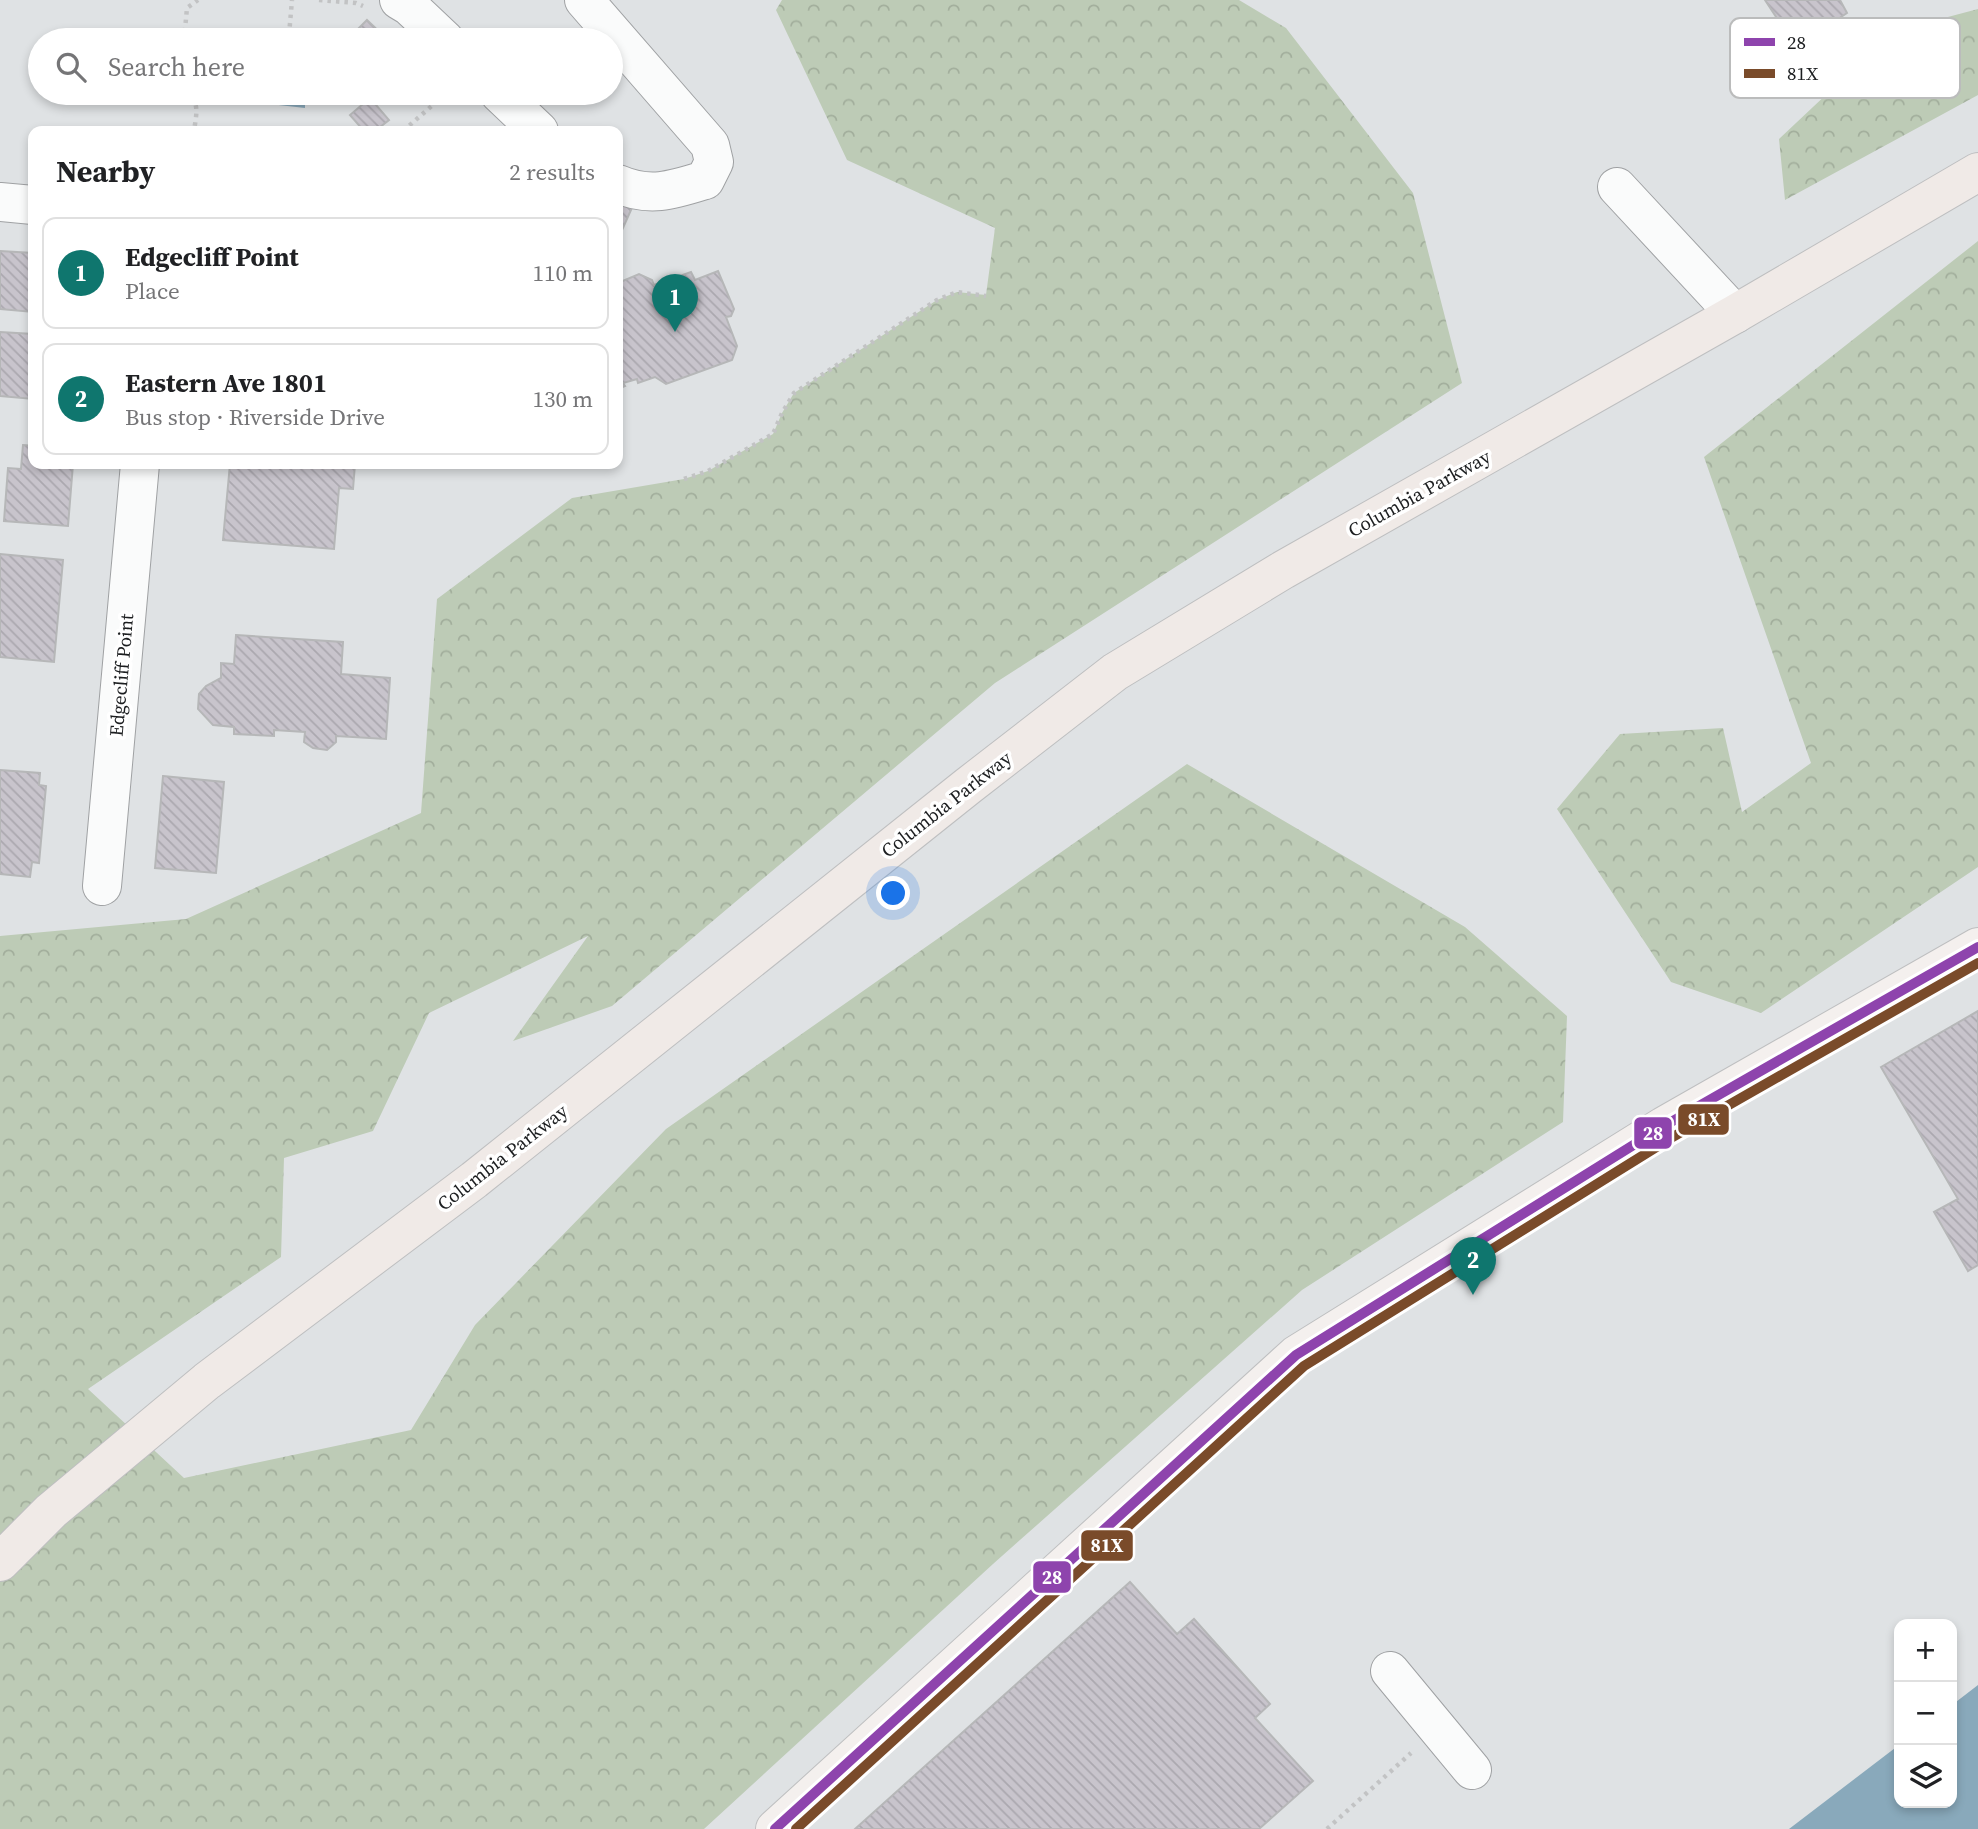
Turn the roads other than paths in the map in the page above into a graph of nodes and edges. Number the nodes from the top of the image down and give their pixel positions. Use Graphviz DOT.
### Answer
graph roads {
  1 [pos="584,0"];
  2 [pos="408,2"];
  3 [pos="433,28"];
  4 [pos="608,28"];
  5 [pos="623,45"];
  6 [pos="512,105"];
  7 [pos="534,126"];
  8 [pos="1978,172"];
  9 [pos="623,186"];
  10 [pos="1617,187"];
  11 [pos="0,202"];
  12 [pos="28,205"];
  13 [pos="1735,314"];
  14 [pos="140,469"];
  15 [pos="102,886"];
  16 [pos="1978,947"];
  17 [pos="0,1562"];
  18 [pos="1390,1671"];
  19 [pos="1472,1770"];
  20 [pos="775,1829"];
  1 -- 4 [label="street"];
  2 -- 3 [label="street"];
  5 -- 9 [label="street"];
  6 -- 7 [label="street"];
  8 -- 13 [label="highway, Columbia Parkway"];
  10 -- 13 [label="street"];
  11 -- 12 [label="street"];
  13 -- 17 [label="highway, Columbia Parkway"];
  14 -- 15 [label="street, Edgecliff Point"];
  16 -- 20 [label="main road"];
  18 -- 19 [label="street"];
}
